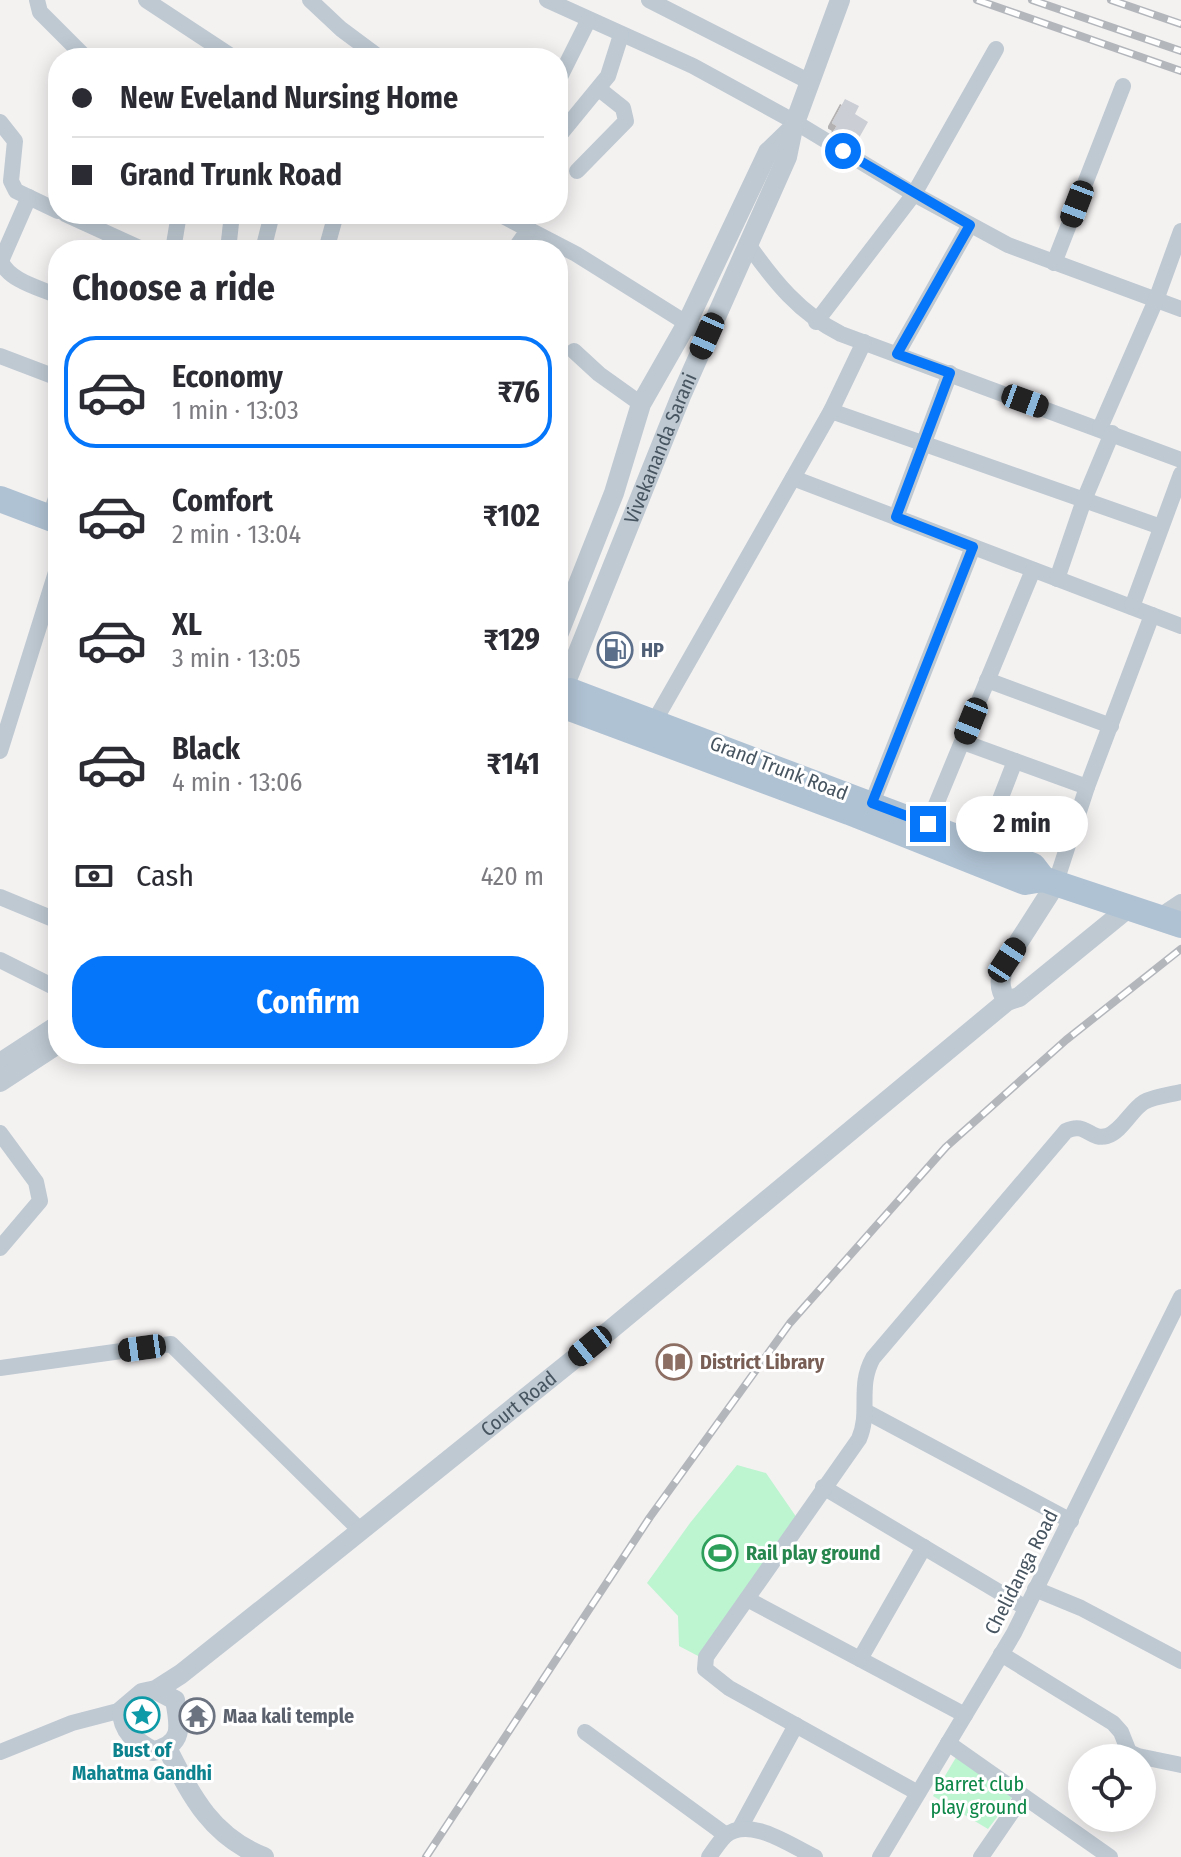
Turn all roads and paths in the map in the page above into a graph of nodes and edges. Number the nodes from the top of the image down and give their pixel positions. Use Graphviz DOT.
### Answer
graph roads {
  1 [pos="37,0"];
  2 [pos="146,0"];
  3 [pos="310,0"];
  4 [pos="547,0"];
  5 [pos="649,0"];
  6 [pos="840,0"];
  7 [pos="588,21"];
  8 [pos="621,35"];
  9 [pos="206,39"];
  10 [pos="76,48"];
  11 [pos="205,48"];
  12 [pos="219,48"];
  13 [pos="367,48"];
  14 [pos="996,49"];
  15 [pos="568,61"];
  16 [pos="810,82"];
  17 [pos="1123,86"];
  18 [pos="599,89"];
  19 [pos="0,122"];
  20 [pos="568,125"];
  21 [pos="794,125"];
  22 [pos="577,171"];
  23 [pos="914,194"];
  24 [pos="29,197"];
  25 [pos="48,206"];
  26 [pos="87,224"];
  27 [pos="519,224"];
  28 [pos="970,225"];
  29 [pos="529,229"];
  30 [pos="1181,231"];
  31 [pos="122,240"];
  32 [pos="521,240"];
  33 [pos="548,240"];
  34 [pos="747,243"];
  35 [pos="568,251"];
  36 [pos="1054,263"];
  37 [pos="48,291"];
  38 [pos="1156,300"];
  39 [pos="1181,309"];
  40 [pos="816,322"];
  41 [pos="686,325"];
  42 [pos="707,336"];
  43 [pos="864,342"];
  44 [pos="574,351"];
  45 [pos="897,354"];
  46 [pos="0,356"];
  47 [pos="950,373"];
  48 [pos="48,374"];
  49 [pos="641,404"];
  50 [pos="831,411"];
  51 [pos="1106,430"];
  52 [pos="923,444"];
  53 [pos="1181,460"];
  54 [pos="1181,474"];
  55 [pos="793,478"];
  56 [pos="0,499"];
  57 [pos="1084,500"];
  58 [pos="896,517"];
  59 [pos="48,518"];
  60 [pos="1161,527"];
  61 [pos="973,547"];
  62 [pos="1033,570"];
  63 [pos="1057,579"];
  64 [pos="48,598"];
  65 [pos="1132,607"];
  66 [pos="568,610"];
  67 [pos="1152,615"];
  68 [pos="1181,626"];
  69 [pos="987,680"];
  70 [pos="568,684"];
  71 [pos="568,695"];
  72 [pos="568,696"];
  73 [pos="654,722"];
  74 [pos="1111,726"];
  75 [pos="963,742"];
  76 [pos="0,751"];
  77 [pos="1015,761"];
  78 [pos="1087,787"];
  79 [pos="872,803"];
  80 [pos="928,824"];
  81 [pos="982,846"];
  82 [pos="1043,877"];
  83 [pos="0,897"];
  84 [pos="1127,909"];
  85 [pos="48,917"];
  86 [pos="1172,917"];
  87 [pos="0,960"];
  88 [pos="48,984"];
  89 [pos="1007,1001"];
  90 [pos="48,1032"];
  91 [pos="48,1051"];
  92 [pos="0,1063"];
  93 [pos="0,1082"];
  94 [pos="1181,1092"];
  95 [pos="0,1133"];
  96 [pos="0,1248"];
  97 [pos="1181,1297"];
  98 [pos="0,1368"];
  99 [pos="865,1411"];
  100 [pos="823,1487"];
  101 [pos="1071,1521"];
  102 [pos="361,1531"];
  103 [pos="924,1547"];
  104 [pos="1035,1589"];
  105 [pos="747,1599"];
  106 [pos="1026,1608"];
  107 [pos="1001,1654"];
  108 [pos="860,1659"];
  109 [pos="1181,1661"];
  110 [pos="156,1690"];
  111 [pos="122,1710"];
  112 [pos="965,1715"];
  113 [pos="796,1725"];
  114 [pos="585,1732"];
  115 [pos="948,1743"];
  116 [pos="167,1748"];
  117 [pos="0,1752"];
  118 [pos="1181,1765"];
  119 [pos="918,1793"];
  120 [pos="1023,1796"];
  121 [pos="733,1832"];
  122 [pos="264,1857"];
  123 [pos="709,1857"];
  124 [pos="815,1857"];
  125 [pos="880,1857"];
  126 [pos="981,1857"];
  127 [pos="1110,1857"];
  1 -- 10 [label="street"];
  2 -- 9 [label="street"];
  3 -- 13 [label="street"];
  4 -- 7 [label="street"];
  5 -- 16 [label="street"];
  6 -- 16 [label="street, Vivekananda Sarani"];
  7 -- 8 [label="street"];
  7 -- 15 [label="street"];
  8 -- 18 [label="street"];
  8 -- 21 [label="street"];
  9 -- 11 [label="street"];
  9 -- 12 [label="street"];
  14 -- 23 [label="street"];
  16 -- 21 [label="street, Vivekananda Sarani"];
  17 -- 36 [label="street"];
  18 -- 20 [label="street"];
  18 -- 22 [label="street"];
  19 -- 24 [label="street"];
  21 -- 23 [label="street"];
  21 -- 34 [label="street, Vivekananda Sarani"];
  21 -- 41 [label="street, Vivekananda Sarani"];
  23 -- 28 [label="street"];
  23 -- 40 [label="street"];
  24 -- 25 [label="street"];
  24 -- 37 [label="street"];
  26 -- 31 [label="street"];
  27 -- 29 [label="street"];
  28 -- 36 [label="street"];
  28 -- 45 [label="street"];
  29 -- 32 [label="street"];
  29 -- 33 [label="street"];
  30 -- 38 [label="street"];
  34 -- 40 [label="street"];
  34 -- 42 [label="street, Vivekananda Sarani"];
  35 -- 41 [label="street"];
  36 -- 38 [label="street"];
  38 -- 39 [label="street"];
  38 -- 51 [label="street"];
  40 -- 43 [label="street"];
  41 -- 42 [label="street"];
  41 -- 49 [label="street, Vivekananda Sarani"];
  42 -- 70 [label="street, Vivekananda Sarani"];
  43 -- 45 [label="street"];
  43 -- 50 [label="street"];
  44 -- 49 [label="street"];
  45 -- 47 [label="street"];
  46 -- 48 [label="street"];
  47 -- 51 [label="street"];
  47 -- 52 [label="street"];
  49 -- 66 [label="street, Vivekananda Sarani"];
  50 -- 52 [label="street"];
  50 -- 55 [label="street"];
  51 -- 53 [label="street"];
  51 -- 57 [label="street"];
  52 -- 57 [label="street"];
  52 -- 58 [label="street"];
  54 -- 60 [label="street"];
  55 -- 58 [label="street"];
  55 -- 73 [label="street"];
  56 -- 59 [label="main road"];
  57 -- 60 [label="street"];
  57 -- 63 [label="street"];
  58 -- 61 [label="street"];
  60 -- 65 [label="street"];
  61 -- 62 [label="street"];
  61 -- 79 [label="street"];
  62 -- 63 [label="street"];
  62 -- 69 [label="street"];
  63 -- 65 [label="street"];
  64 -- 76 [label="street"];
  65 -- 67 [label="street"];
  67 -- 68 [label="street"];
  67 -- 74 [label="street"];
  69 -- 74 [label="street"];
  69 -- 75 [label="street"];
  71 -- 73 [label="main road, Grand Trunk Road"];
  72 -- 82 [label="main road, Grand Trunk Road"];
  73 -- 79 [label="main road, Grand Trunk Road"];
  74 -- 78 [label="street"];
  75 -- 77 [label="street"];
  75 -- 80 [label="street"];
  77 -- 78 [label="street"];
  77 -- 81 [label="street"];
  78 -- 82 [label="street"];
  79 -- 80 [label="main road, Grand Trunk Road"];
  80 -- 81 [label="main road, Grand Trunk Road"];
  81 -- 82 [label="main road, Grand Trunk Road"];
  82 -- 84 [label="main road"];
  82 -- 89 [label="street"];
  83 -- 85 [label="street"];
  84 -- 86 [label="main road"];
  84 -- 89 [label="street, Court Road"];
  87 -- 88 [label="street"];
  89 -- 102 [label="street, Court Road"];
  90 -- 92 [label="street"];
  91 -- 93 [label="street"];
  94 -- 99 [label="street"];
  95 -- 96 [label="street"];
  97 -- 101 [label="street, Chelidanga Road"];
  98 -- 102 [label="street"];
  99 -- 100 [label="street"];
  99 -- 101 [label="street"];
  100 -- 103 [label="street"];
  100 -- 105 [label="street"];
  101 -- 104 [label="street, Chelidanga Road"];
  102 -- 110 [label="street, Court Road"];
  103 -- 106 [label="street"];
  103 -- 108 [label="street"];
  104 -- 106 [label="street, Chelidanga Road"];
  104 -- 109 [label="street"];
  105 -- 108 [label="street"];
  105 -- 113 [label="street"];
  106 -- 107 [label="street, Chelidanga Road"];
  107 -- 112 [label="street, Chelidanga Road"];
  107 -- 118 [label="street"];
  108 -- 112 [label="street"];
  110 -- 111 [label="street, Court Road"];
  110 -- 116 [label="street"];
  111 -- 116 [label="street"];
  111 -- 117 [label="street, Court Road"];
  112 -- 115 [label="street, Chelidanga Road"];
  113 -- 119 [label="street"];
  113 -- 121 [label="street"];
  114 -- 121 [label="street"];
  115 -- 119 [label="street, Chelidanga Road"];
  115 -- 120 [label="street"];
  116 -- 122 [label="street"];
  119 -- 125 [label="street, Chelidanga Road"];
  120 -- 126 [label="street"];
  120 -- 127 [label="street"];
  121 -- 123 [label="street"];
  121 -- 124 [label="street"];
}
